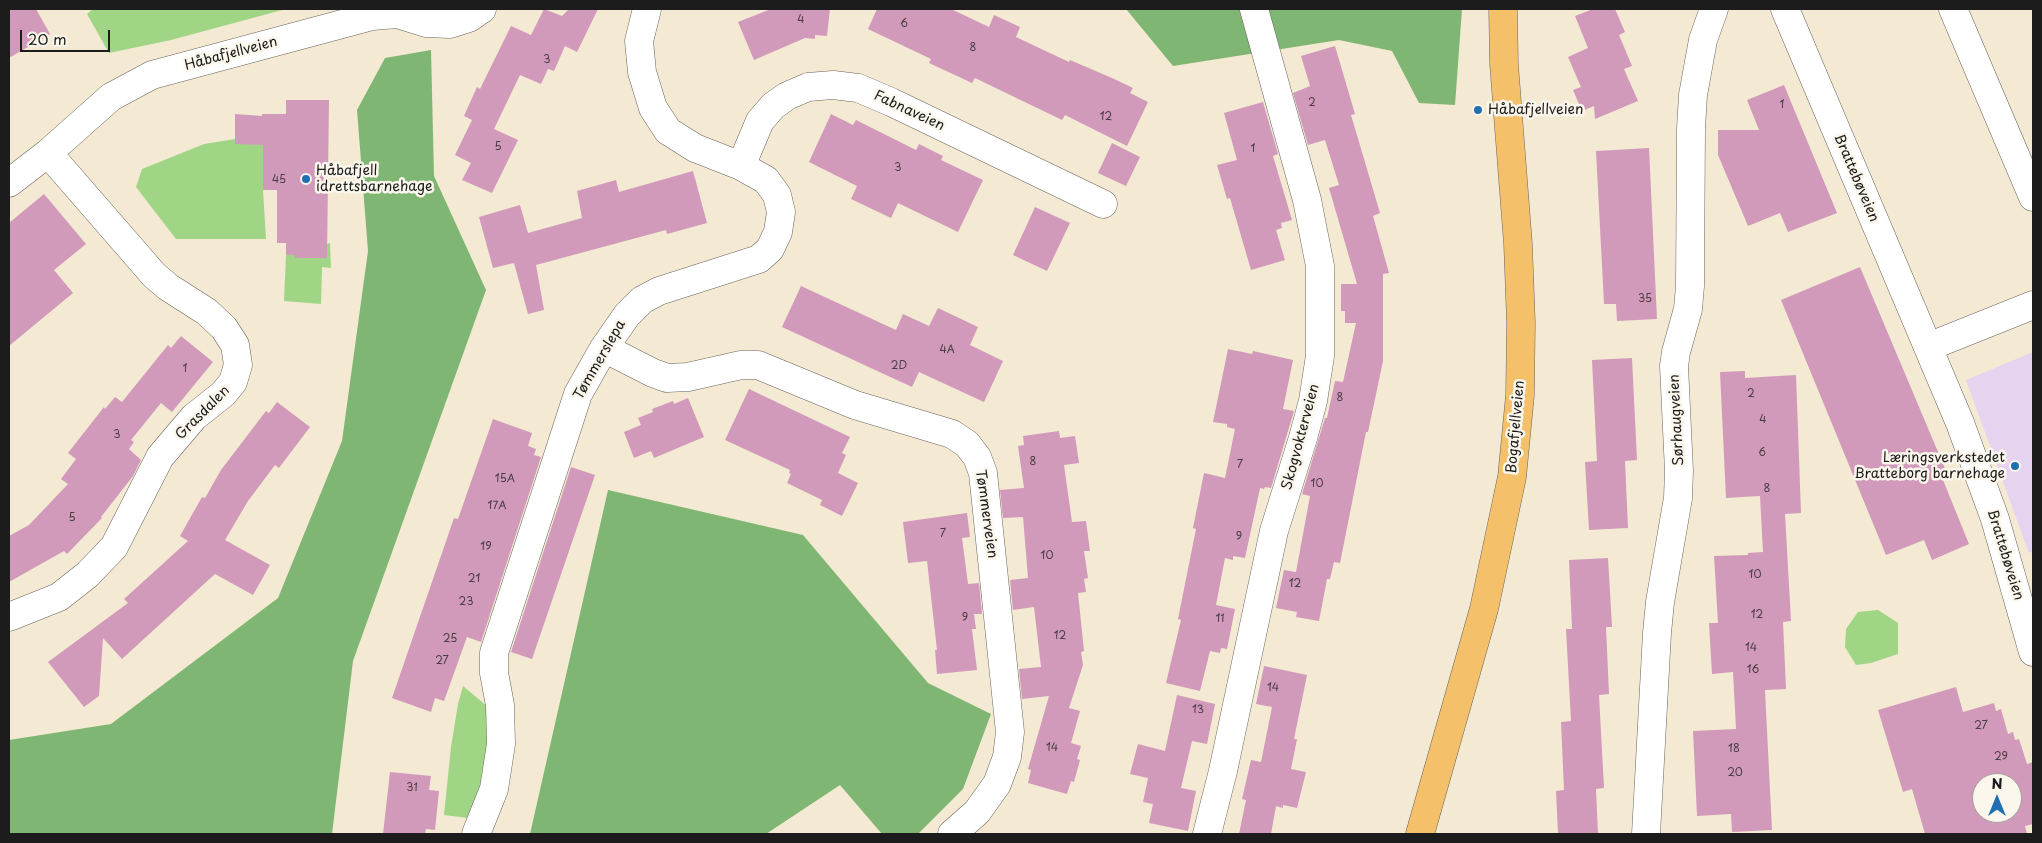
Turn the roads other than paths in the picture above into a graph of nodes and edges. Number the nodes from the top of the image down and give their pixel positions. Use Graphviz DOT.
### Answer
graph roads {
  1 [pos="482,9"];
  2 [pos="647,9"];
  3 [pos="1254,9"];
  4 [pos="1503,9"];
  5 [pos="1714,9"];
  6 [pos="1785,9"];
  7 [pos="1953,9"];
  8 [pos="48,153"];
  9 [pos="742,166"];
  10 [pos="9,182"];
  11 [pos="2033,198"];
  12 [pos="1103,204"];
  13 [pos="2033,305"];
  14 [pos="1928,347"];
  15 [pos="604,348"];
  16 [pos="9,617"];
  17 [pos="2033,652"];
  18 [pos="476,834"];
  19 [pos="952,834"];
  20 [pos="1207,834"];
  21 [pos="1420,834"];
  22 [pos="1646,834"];
  1 -- 8 [label="street, Håbafjellveien"];
  2 -- 9 [label="street, Tømmerslepa"];
  3 -- 20 [label="street, Skogvokterveien"];
  4 -- 21 [label="main road, Bogafjellveien"];
  5 -- 22 [label="street, Sørhaugveien"];
  6 -- 14 [label="street, Brattebøveien"];
  7 -- 11 [label="street"];
  8 -- 10 [label="street, Håbafjellveien"];
  8 -- 16 [label="street, Grasdalen"];
  9 -- 12 [label="street, Fabnaveien"];
  9 -- 15 [label="street, Tømmerslepa"];
  13 -- 14 [label="street"];
  14 -- 17 [label="street, Brattebøveien"];
  15 -- 18 [label="street, Tømmerslepa"];
  15 -- 19 [label="street, Tømmerveien"];
}
